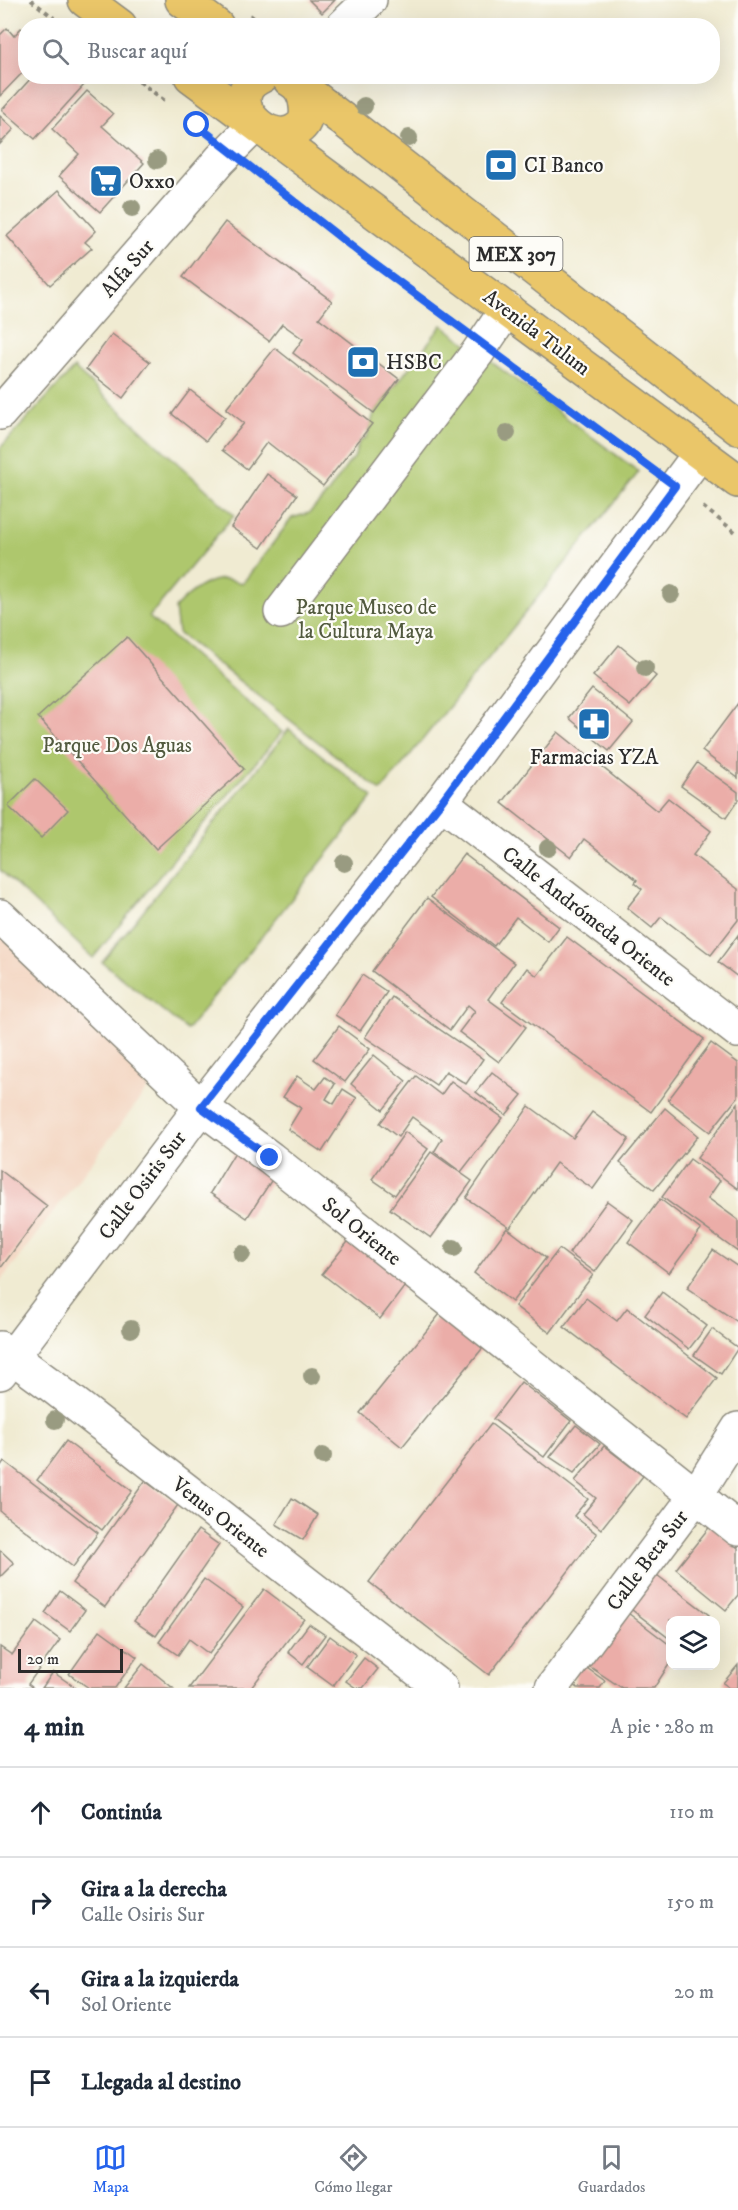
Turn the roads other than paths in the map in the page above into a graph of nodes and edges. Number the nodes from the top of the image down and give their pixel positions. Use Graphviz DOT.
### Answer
graph roads {
  1 [pos="85,0"];
  2 [pos="182,0"];
  3 [pos="370,0"];
  4 [pos="109,18"];
  5 [pos="206,18"];
  6 [pos="351,18"];
  7 [pos="201,84"];
  8 [pos="249,84"];
  9 [pos="290,84"];
  10 [pos="293,84"];
  11 [pos="256,124"];
  12 [pos="507,309"];
  13 [pos="0,413"];
  14 [pos="738,428"];
  15 [pos="700,453"];
  16 [pos="738,482"];
  17 [pos="280,612"];
  18 [pos="441,802"];
  19 [pos="0,916"];
  20 [pos="738,1031"];
  21 [pos="201,1107"];
  22 [pos="4,1359"];
  23 [pos="738,1430"];
  24 [pos="695,1497"];
  25 [pos="738,1529"];
  26 [pos="441,1688"];
  27 [pos="552,1688"];
  1 -- 4 [label="main road"];
  2 -- 5 [label="main road"];
  3 -- 6 [label="street"];
  7 -- 11 [label="main road, Avenida Tulum / MEX 307"];
  8 -- 11 [label="main road"];
  9 -- 11 [label="main road"];
  10 -- 14 [label="main road, MEX 307"];
  11 -- 12 [label="main road, Avenida Tulum / MEX 307"];
  11 -- 13 [label="street, Alfa Sur"];
  12 -- 15 [label="main road, Avenida Tulum / MEX 307"];
  12 -- 17 [label="street"];
  15 -- 16 [label="main road, Avenida Tulum / MEX 307"];
  15 -- 18 [label="street, Calle Osiris Sur"];
  18 -- 20 [label="street, Calle Andrómeda Oriente"];
  18 -- 21 [label="street, Calle Osiris Sur"];
  19 -- 21 [label="street, Sol Oriente"];
  21 -- 22 [label="street, Calle Osiris Sur"];
  21 -- 24 [label="street, Sol Oriente"];
  22 -- 26 [label="street, Venus Oriente"];
  23 -- 24 [label="street, Calle Beta Sur"];
  24 -- 25 [label="street, Sol Oriente"];
  24 -- 27 [label="street, Calle Beta Sur"];
}
